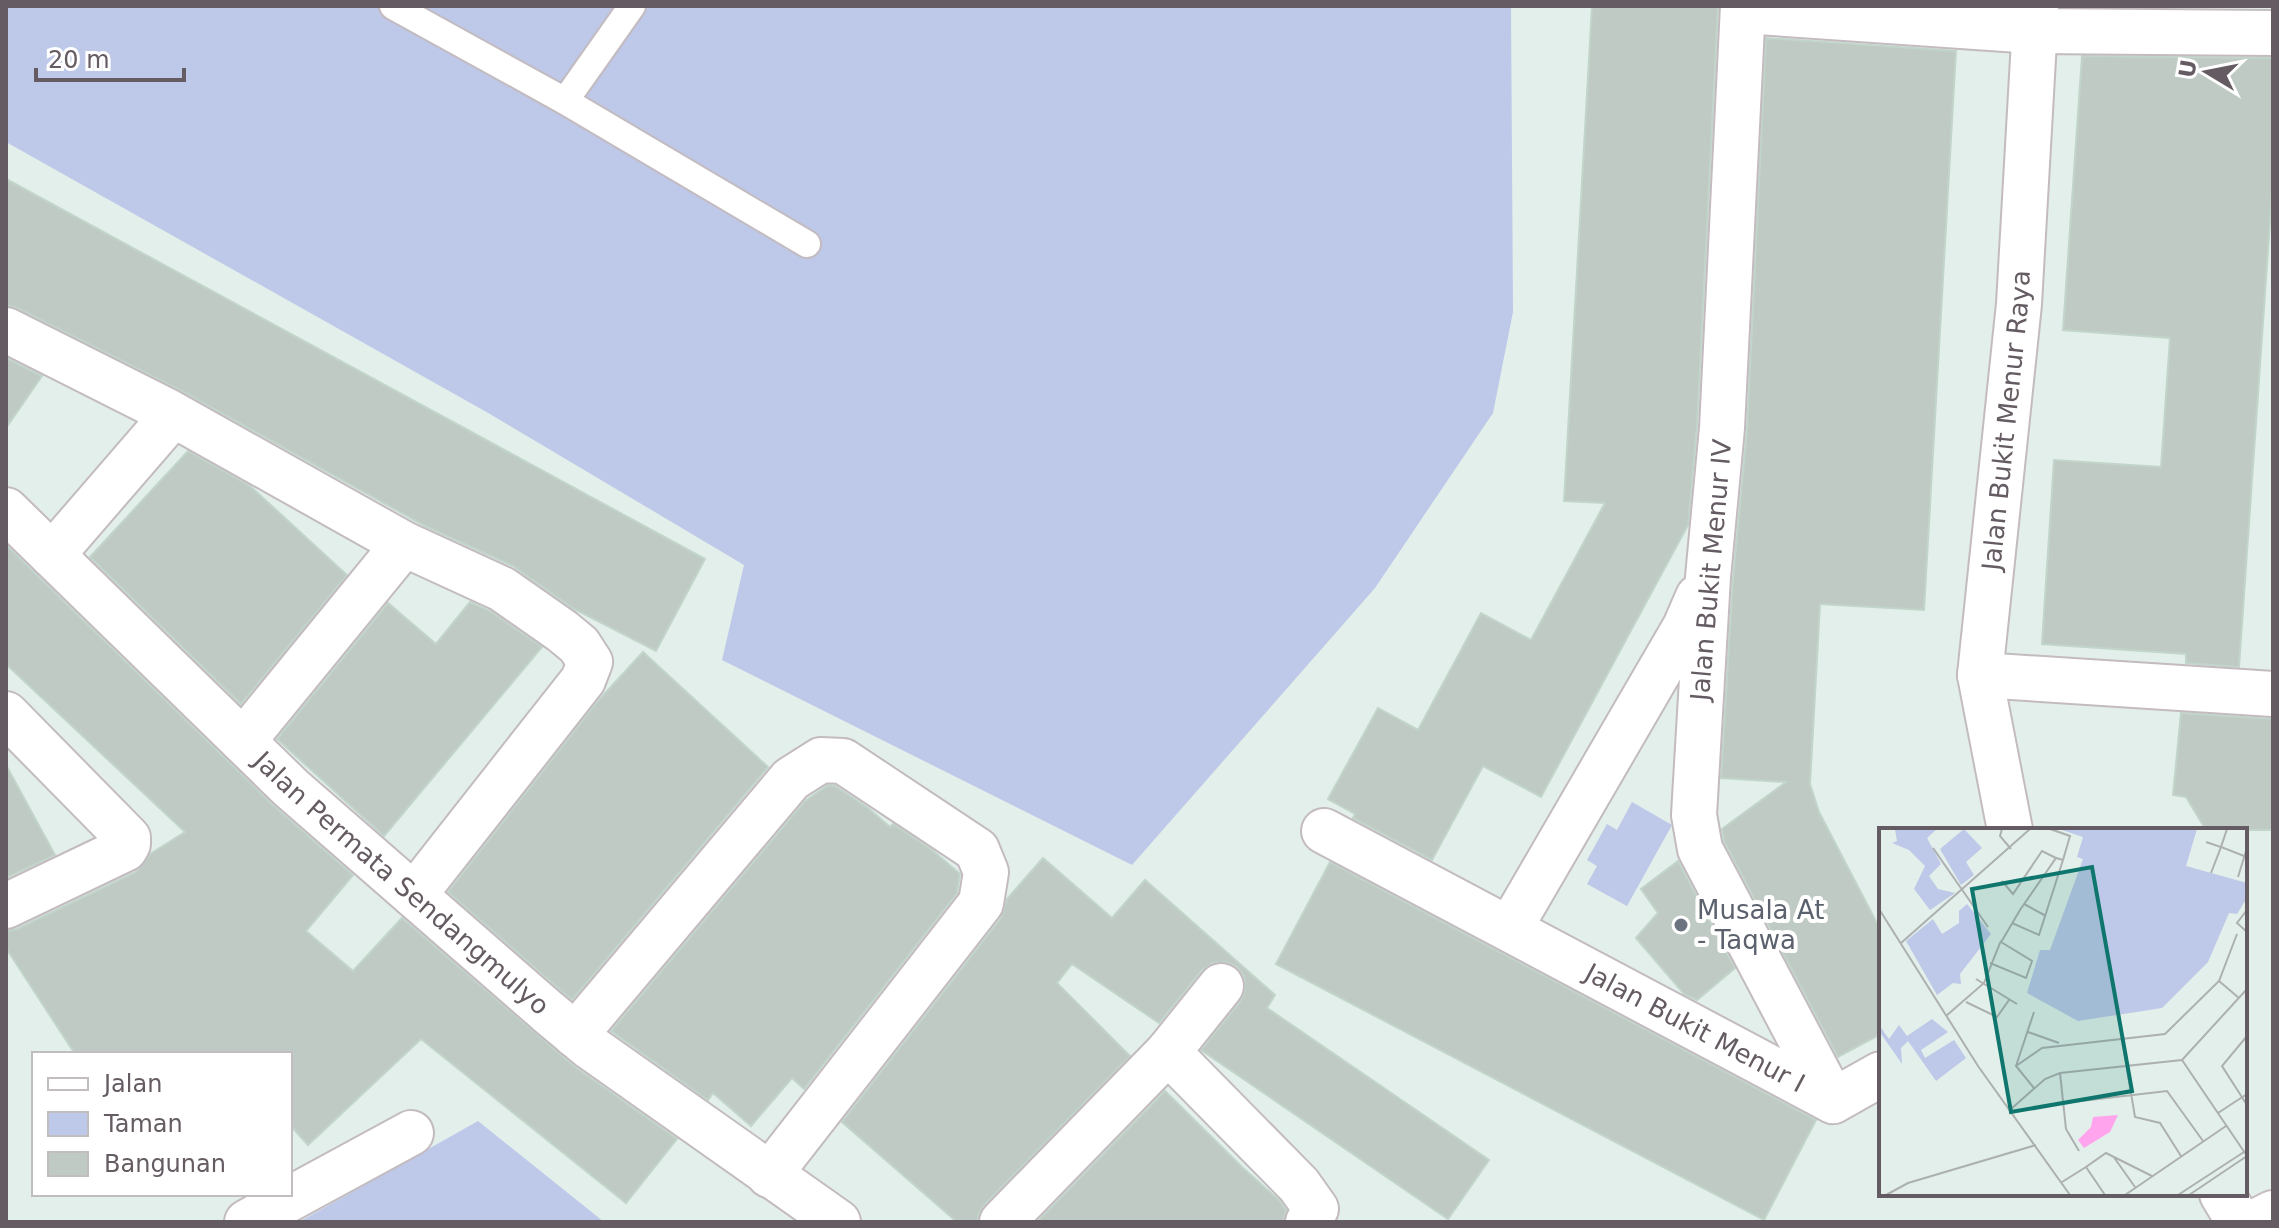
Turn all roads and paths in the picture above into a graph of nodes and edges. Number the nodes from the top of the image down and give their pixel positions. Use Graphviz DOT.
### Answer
graph roads {
  1 [pos="393,6"];
  2 [pos="632,6"];
  3 [pos="1743,8"];
  4 [pos="2035,18"];
  5 [pos="2273,33"];
  6 [pos="565,101"];
  7 [pos="807,244"];
  8 [pos="6,330"];
  9 [pos="173,415"];
  10 [pos="6,510"];
  11 [pos="404,544"];
  12 [pos="52,555"];
  13 [pos="1708,577"];
  14 [pos="1980,675"];
  15 [pos="2273,694"];
  16 [pos="6,714"];
  17 [pos="243,741"];
  18 [pos="2010,828"];
  19 [pos="1324,831"];
  20 [pos="414,895"];
  21 [pos="6,906"];
  22 [pos="1510,928"];
  23 [pos="1221,986"];
  24 [pos="575,1035"];
  25 [pos="1168,1052"];
  26 [pos="1879,1075"];
  27 [pos="1833,1101"];
  28 [pos="411,1133"];
  29 [pos="769,1175"];
  30 [pos="2223,1196"];
  31 [pos="2273,1213"];
  32 [pos="833,1221"];
  33 [pos="247,1222"];
  34 [pos="1002,1222"];
  35 [pos="1308,1222"];
  36 [pos="2239,1222"];
  37 [pos="2255,1222"];
  1 -- 6 [label="lane"];
  2 -- 6 [label="lane"];
  3 -- 4 [label="street"];
  3 -- 13 [label="street, Jalan Bukit Menur IV"];
  4 -- 5 [label="street"];
  4 -- 14 [label="street, Jalan Bukit Menur Raya"];
  6 -- 7 [label="lane"];
  8 -- 9 [label="street"];
  9 -- 11 [label="street"];
  9 -- 12 [label="street"];
  10 -- 12 [label="street, Jalan Permata Sendangmulyo"];
  11 -- 17 [label="street"];
  11 -- 20 [label="street"];
  12 -- 17 [label="street, Jalan Permata Sendangmulyo"];
  13 -- 22 [label="street"];
  13 -- 27 [label="street, Jalan Bukit Menur IV"];
  14 -- 15 [label="street"];
  14 -- 18 [label="street, Jalan Bukit Menur Raya"];
  16 -- 21 [label="street"];
  17 -- 20 [label="street, Jalan Permata Sendangmulyo"];
  19 -- 22 [label="street, Jalan Bukit Menur I"];
  20 -- 24 [label="street, Jalan Permata Sendangmulyo"];
  22 -- 27 [label="street, Jalan Bukit Menur I"];
  23 -- 25 [label="street"];
  24 -- 29 [label="street, Jalan Permata Sendangmulyo"];
  24 -- 29 [label="street"];
  25 -- 34 [label="street"];
  25 -- 35 [label="street"];
  26 -- 27 [label="street, Jalan Bukit Menur I"];
  28 -- 33 [label="street"];
  29 -- 32 [label="street, Jalan Permata Sendangmulyo"];
  30 -- 36 [label="street"];
  31 -- 37 [label="street"];
}
